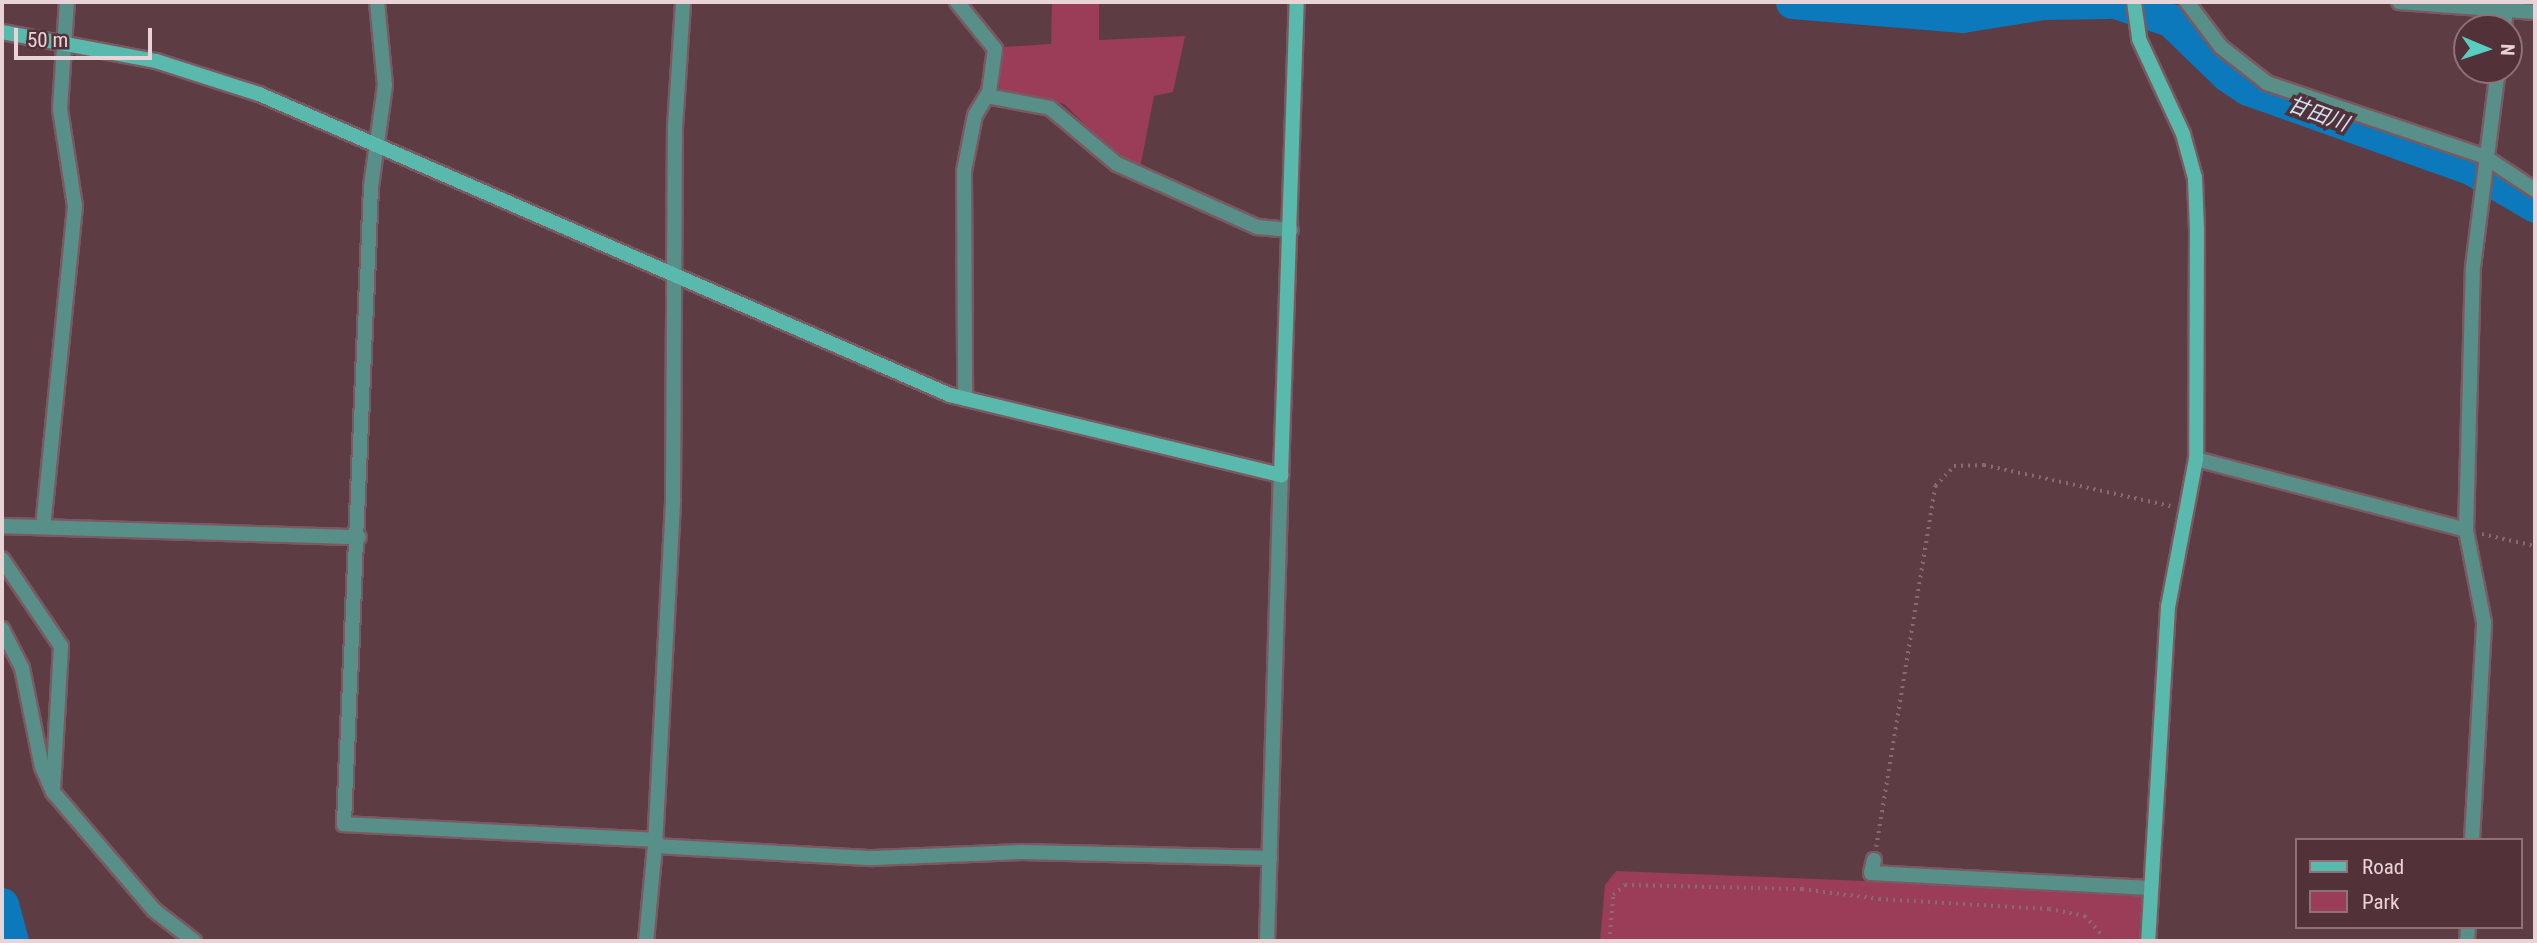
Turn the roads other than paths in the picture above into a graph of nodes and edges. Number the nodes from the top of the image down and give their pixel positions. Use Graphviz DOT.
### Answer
graph roads {
  1 [pos="67,2"];
  2 [pos="377,2"];
  3 [pos="683,2"];
  4 [pos="957,2"];
  5 [pos="1297,2"];
  6 [pos="2188,2"];
  7 [pos="2399,2"];
  8 [pos="2133,8"];
  9 [pos="2506,10"];
  10 [pos="2535,12"];
  11 [pos="2506,14"];
  12 [pos="2,32"];
  13 [pos="64,43"];
  14 [pos="2496,84"];
  15 [pos="986,96"];
  16 [pos="375,143"];
  17 [pos="2485,159"];
  18 [pos="2535,190"];
  19 [pos="1291,230"];
  20 [pos="674,275"];
  21 [pos="965,399"];
  22 [pos="2196,459"];
  23 [pos="1281,475"];
  24 [pos="2,526"];
  25 [pos="43,527"];
  26 [pos="2466,530"];
  27 [pos="359,537"];
  28 [pos="2,559"];
  29 [pos="2,629"];
  30 [pos="53,792"];
  31 [pos="2472,838"];
  32 [pos="655,843"];
  33 [pos="1270,859"];
  34 [pos="1874,860"];
  35 [pos="2150,888"];
  36 [pos="194,941"];
  37 [pos="646,941"];
  38 [pos="1267,941"];
  39 [pos="2148,941"];
  1 -- 13 [label="street"];
  2 -- 16 [label="street"];
  3 -- 20 [label="street"];
  4 -- 15 [label="street"];
  5 -- 19 [label="street"];
  6 -- 17 [label="street"];
  7 -- 9 [label="street"];
  8 -- 22 [label="street"];
  9 -- 10 [label="street"];
  9 -- 11 [label="street"];
  12 -- 13 [label="street"];
  13 -- 16 [label="street"];
  13 -- 25 [label="street"];
  14 -- 17 [label="street"];
  15 -- 19 [label="street"];
  15 -- 21 [label="street"];
  16 -- 20 [label="street"];
  16 -- 27 [label="street"];
  17 -- 18 [label="street"];
  17 -- 26 [label="street"];
  19 -- 23 [label="street"];
  20 -- 21 [label="street"];
  20 -- 32 [label="street"];
  21 -- 23 [label="street"];
  22 -- 26 [label="street"];
  22 -- 35 [label="street"];
  23 -- 33 [label="street"];
  24 -- 25 [label="street"];
  25 -- 27 [label="street"];
  26 -- 31 [label="street"];
  27 -- 32 [label="street"];
  28 -- 30 [label="street"];
  29 -- 30 [label="street"];
  30 -- 36 [label="street"];
  32 -- 33 [label="street"];
  32 -- 37 [label="street"];
  33 -- 38 [label="street"];
  34 -- 35 [label="street"];
  35 -- 39 [label="street"];
}
